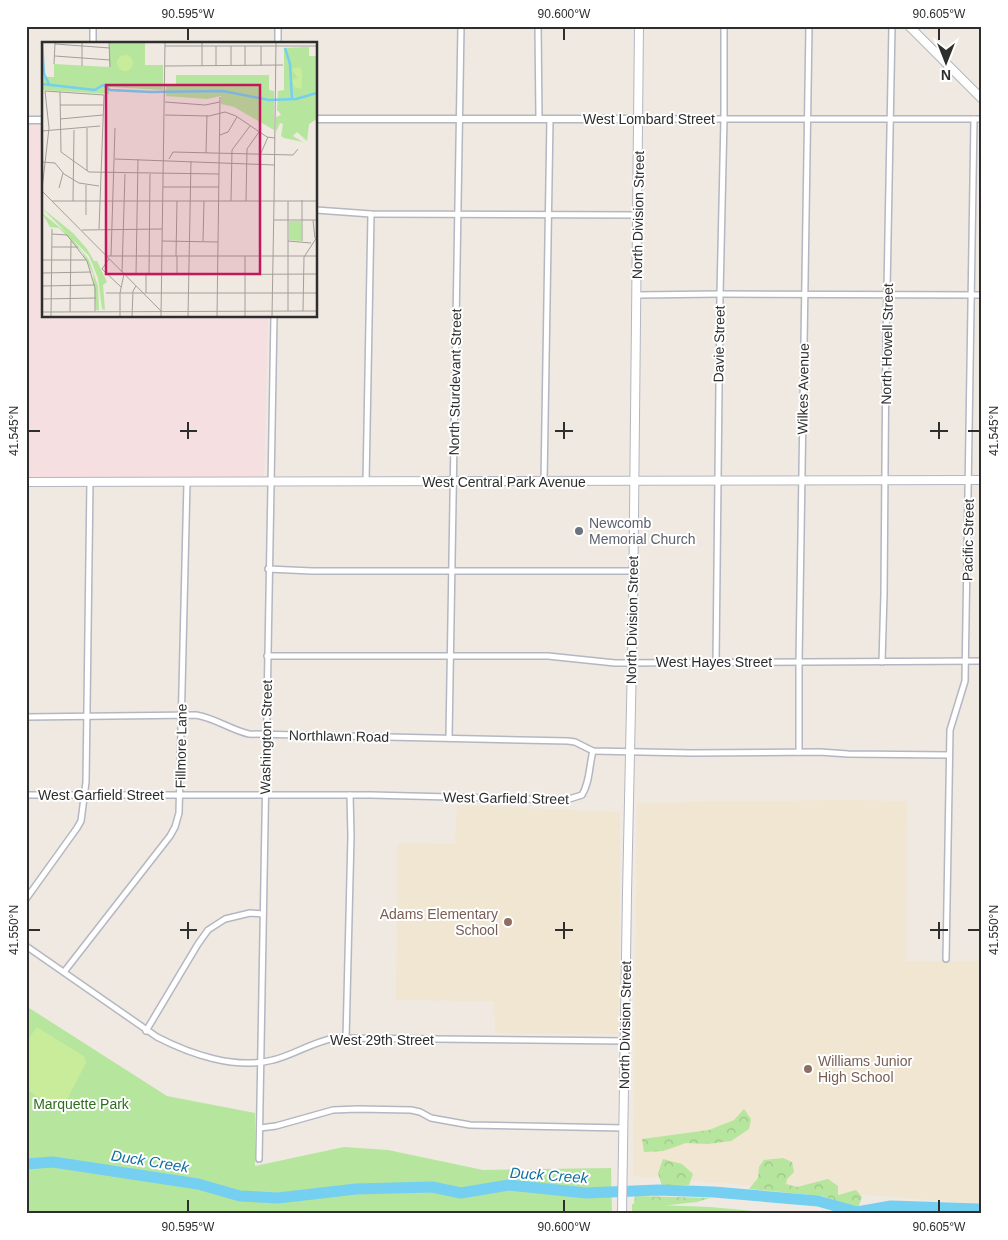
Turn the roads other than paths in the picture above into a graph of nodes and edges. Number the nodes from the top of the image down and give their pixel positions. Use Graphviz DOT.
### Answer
graph roads {
  1 [pos="93,26"];
  2 [pos="278,26"];
  3 [pos="461,26"];
  4 [pos="538,26"];
  5 [pos="639,26"];
  6 [pos="724,26"];
  7 [pos="808,26"];
  8 [pos="892,26"];
  9 [pos="909,26"];
  10 [pos="93,42"];
  11 [pos="278,42"];
  12 [pos="982,100"];
  13 [pos="318,119"];
  14 [pos="460,119"];
  15 [pos="539,119"];
  16 [pos="550,119"];
  17 [pos="639,119"];
  18 [pos="724,119"];
  19 [pos="808,119"];
  20 [pos="891,119"];
  21 [pos="974,119"];
  22 [pos="982,119"];
  23 [pos="26,120"];
  24 [pos="42,120"];
  25 [pos="318,210"];
  26 [pos="371,214"];
  27 [pos="457,215"];
  28 [pos="547,215"];
  29 [pos="638,215"];
  30 [pos="720,294"];
  31 [pos="804,294"];
  32 [pos="637,295"];
  33 [pos="888,295"];
  34 [pos="972,295"];
  35 [pos="982,295"];
  36 [pos="274,318"];
  37 [pos="718,480"];
  38 [pos="802,480"];
  39 [pos="885,480"];
  40 [pos="969,480"];
  41 [pos="982,480"];
  42 [pos="90,481"];
  43 [pos="634,481"];
  44 [pos="26,482"];
  45 [pos="187,482"];
  46 [pos="270,482"];
  47 [pos="366,482"];
  48 [pos="454,482"];
  49 [pos="544,482"];
  50 [pos="268,570"];
  51 [pos="452,571"];
  52 [pos="634,571"];
  53 [pos="451,655"];
  54 [pos="267,656"];
  55 [pos="965,661"];
  56 [pos="982,661"];
  57 [pos="632,662"];
  58 [pos="716,662"];
  59 [pos="799,662"];
  60 [pos="882,662"];
  61 [pos="182,715"];
  62 [pos="87,716"];
  63 [pos="26,717"];
  64 [pos="266,734"];
  65 [pos="449,738"];
  66 [pos="594,751"];
  67 [pos="630,752"];
  68 [pos="799,752"];
  69 [pos="949,755"];
  70 [pos="26,795"];
  71 [pos="84,795"];
  72 [pos="180,795"];
  73 [pos="265,795"];
  74 [pos="350,795"];
  75 [pos="26,899"];
  76 [pos="263,914"];
  77 [pos="26,946"];
  78 [pos="946,959"];
  79 [pos="64,972"];
  80 [pos="146,1031"];
  81 [pos="346,1039"];
  82 [pos="625,1041"];
  83 [pos="261,1062"];
  84 [pos="260,1128"];
  85 [pos="624,1128"];
  86 [pos="259,1159"];
  87 [pos="622,1212"];
  1 -- 10 [label="street"];
  2 -- 11 [label="street"];
  3 -- 14 [label="street, North Sturdevant Street"];
  4 -- 15 [label="street"];
  5 -- 17 [label="main road, North Division Street"];
  6 -- 18 [label="street, Davie Street"];
  7 -- 19 [label="street, Wilkes Avenue"];
  8 -- 20 [label="street, North Howell Street"];
  9 -- 12 [label="main road"];
  13 -- 14 [label="street, West Lombard Street"];
  14 -- 15 [label="street, West Lombard Street"];
  14 -- 27 [label="street, North Sturdevant Street"];
  15 -- 16 [label="street, West Lombard Street"];
  16 -- 17 [label="street, West Lombard Street"];
  16 -- 28 [label="street"];
  17 -- 18 [label="street, West Lombard Street"];
  17 -- 29 [label="main road, North Division Street"];
  18 -- 19 [label="street, West Lombard Street"];
  18 -- 30 [label="street, Davie Street"];
  19 -- 20 [label="street, West Lombard Street"];
  19 -- 31 [label="street, Wilkes Avenue"];
  20 -- 21 [label="street, West Lombard Street"];
  20 -- 33 [label="street, North Howell Street"];
  21 -- 22 [label="street, West Lombard Street"];
  21 -- 34 [label="street, Pacific Street"];
  23 -- 24 [label="street"];
  25 -- 26 [label="street"];
  26 -- 27 [label="street"];
  26 -- 47 [label="street"];
  27 -- 28 [label="street"];
  27 -- 48 [label="street, North Sturdevant Street"];
  28 -- 29 [label="street"];
  28 -- 49 [label="street"];
  29 -- 32 [label="main road, North Division Street"];
  30 -- 31 [label="street"];
  30 -- 32 [label="street"];
  30 -- 37 [label="street, Davie Street"];
  31 -- 33 [label="street"];
  31 -- 38 [label="street, Wilkes Avenue"];
  32 -- 43 [label="main road, North Division Street"];
  33 -- 34 [label="street"];
  33 -- 39 [label="street, North Howell Street"];
  34 -- 35 [label="street"];
  34 -- 40 [label="street, Pacific Street"];
  36 -- 46 [label="street, Washington Street"];
  37 -- 38 [label="main road, West Central Park Avenue"];
  37 -- 43 [label="main road, West Central Park Avenue"];
  37 -- 58 [label="street, Davie Street"];
  38 -- 39 [label="main road, West Central Park Avenue"];
  38 -- 59 [label="street, Wilkes Avenue"];
  39 -- 40 [label="main road, West Central Park Avenue"];
  39 -- 60 [label="street, North Howell Street"];
  40 -- 41 [label="main road, West Central Park Avenue"];
  40 -- 55 [label="street, Pacific Street"];
  42 -- 44 [label="main road, West Central Park Avenue"];
  42 -- 45 [label="main road, West Central Park Avenue"];
  42 -- 62 [label="street"];
  43 -- 49 [label="main road, West Central Park Avenue"];
  43 -- 52 [label="main road, North Division Street"];
  45 -- 46 [label="main road, West Central Park Avenue"];
  45 -- 61 [label="street, Fillmore Lane"];
  46 -- 47 [label="main road, West Central Park Avenue"];
  46 -- 50 [label="street, Washington Street"];
  47 -- 48 [label="main road, West Central Park Avenue"];
  48 -- 49 [label="main road, West Central Park Avenue"];
  48 -- 51 [label="street, North Sturdevant Street"];
  50 -- 51 [label="street"];
  50 -- 54 [label="street, Washington Street"];
  51 -- 52 [label="street"];
  51 -- 53 [label="street, North Sturdevant Street"];
  52 -- 57 [label="main road, North Division Street"];
  53 -- 54 [label="street, West Hayes Street"];
  53 -- 57 [label="street, West Hayes Street"];
  53 -- 65 [label="street, North Sturdevant Street"];
  54 -- 64 [label="street, Washington Street"];
  55 -- 56 [label="street, West Hayes Street"];
  55 -- 60 [label="street, West Hayes Street"];
  55 -- 69 [label="street, Pacific Street"];
  57 -- 58 [label="street, West Hayes Street"];
  57 -- 67 [label="main road, North Division Street"];
  58 -- 59 [label="street, West Hayes Street"];
  59 -- 60 [label="street, West Hayes Street"];
  59 -- 68 [label="street, Wilkes Avenue"];
  61 -- 62 [label="street, Northlawn Road"];
  61 -- 64 [label="street, Northlawn Road"];
  61 -- 72 [label="street, Fillmore Lane"];
  62 -- 63 [label="street, Northlawn Road"];
  62 -- 71 [label="street"];
  64 -- 65 [label="street, Northlawn Road"];
  64 -- 73 [label="street, Washington Street"];
  65 -- 66 [label="street, Northlawn Road"];
  66 -- 67 [label="street"];
  66 -- 74 [label="street, West Garfield Street"];
  67 -- 68 [label="street"];
  67 -- 82 [label="main road, North Division Street"];
  68 -- 69 [label="street"];
  69 -- 78 [label="street, Pacific Street"];
  70 -- 71 [label="street, West Garfield Street"];
  71 -- 72 [label="street, West Garfield Street"];
  71 -- 75 [label="street"];
  72 -- 73 [label="street, West Garfield Street"];
  72 -- 79 [label="street, Fillmore Lane"];
  73 -- 74 [label="street, West Garfield Street"];
  73 -- 76 [label="street, Washington Street"];
  74 -- 81 [label="street"];
  76 -- 80 [label="street"];
  76 -- 83 [label="street, Washington Street"];
  77 -- 79 [label="street, West 29th Street"];
  79 -- 80 [label="street, West 29th Street"];
  80 -- 83 [label="street, West 29th Street"];
  81 -- 82 [label="street, West 29th Street"];
  81 -- 83 [label="street, West 29th Street"];
  82 -- 85 [label="main road, North Division Street"];
  83 -- 84 [label="street, Washington Street"];
  84 -- 85 [label="street"];
  84 -- 86 [label="street, Washington Street"];
  85 -- 87 [label="main road, North Division Street"];
}
